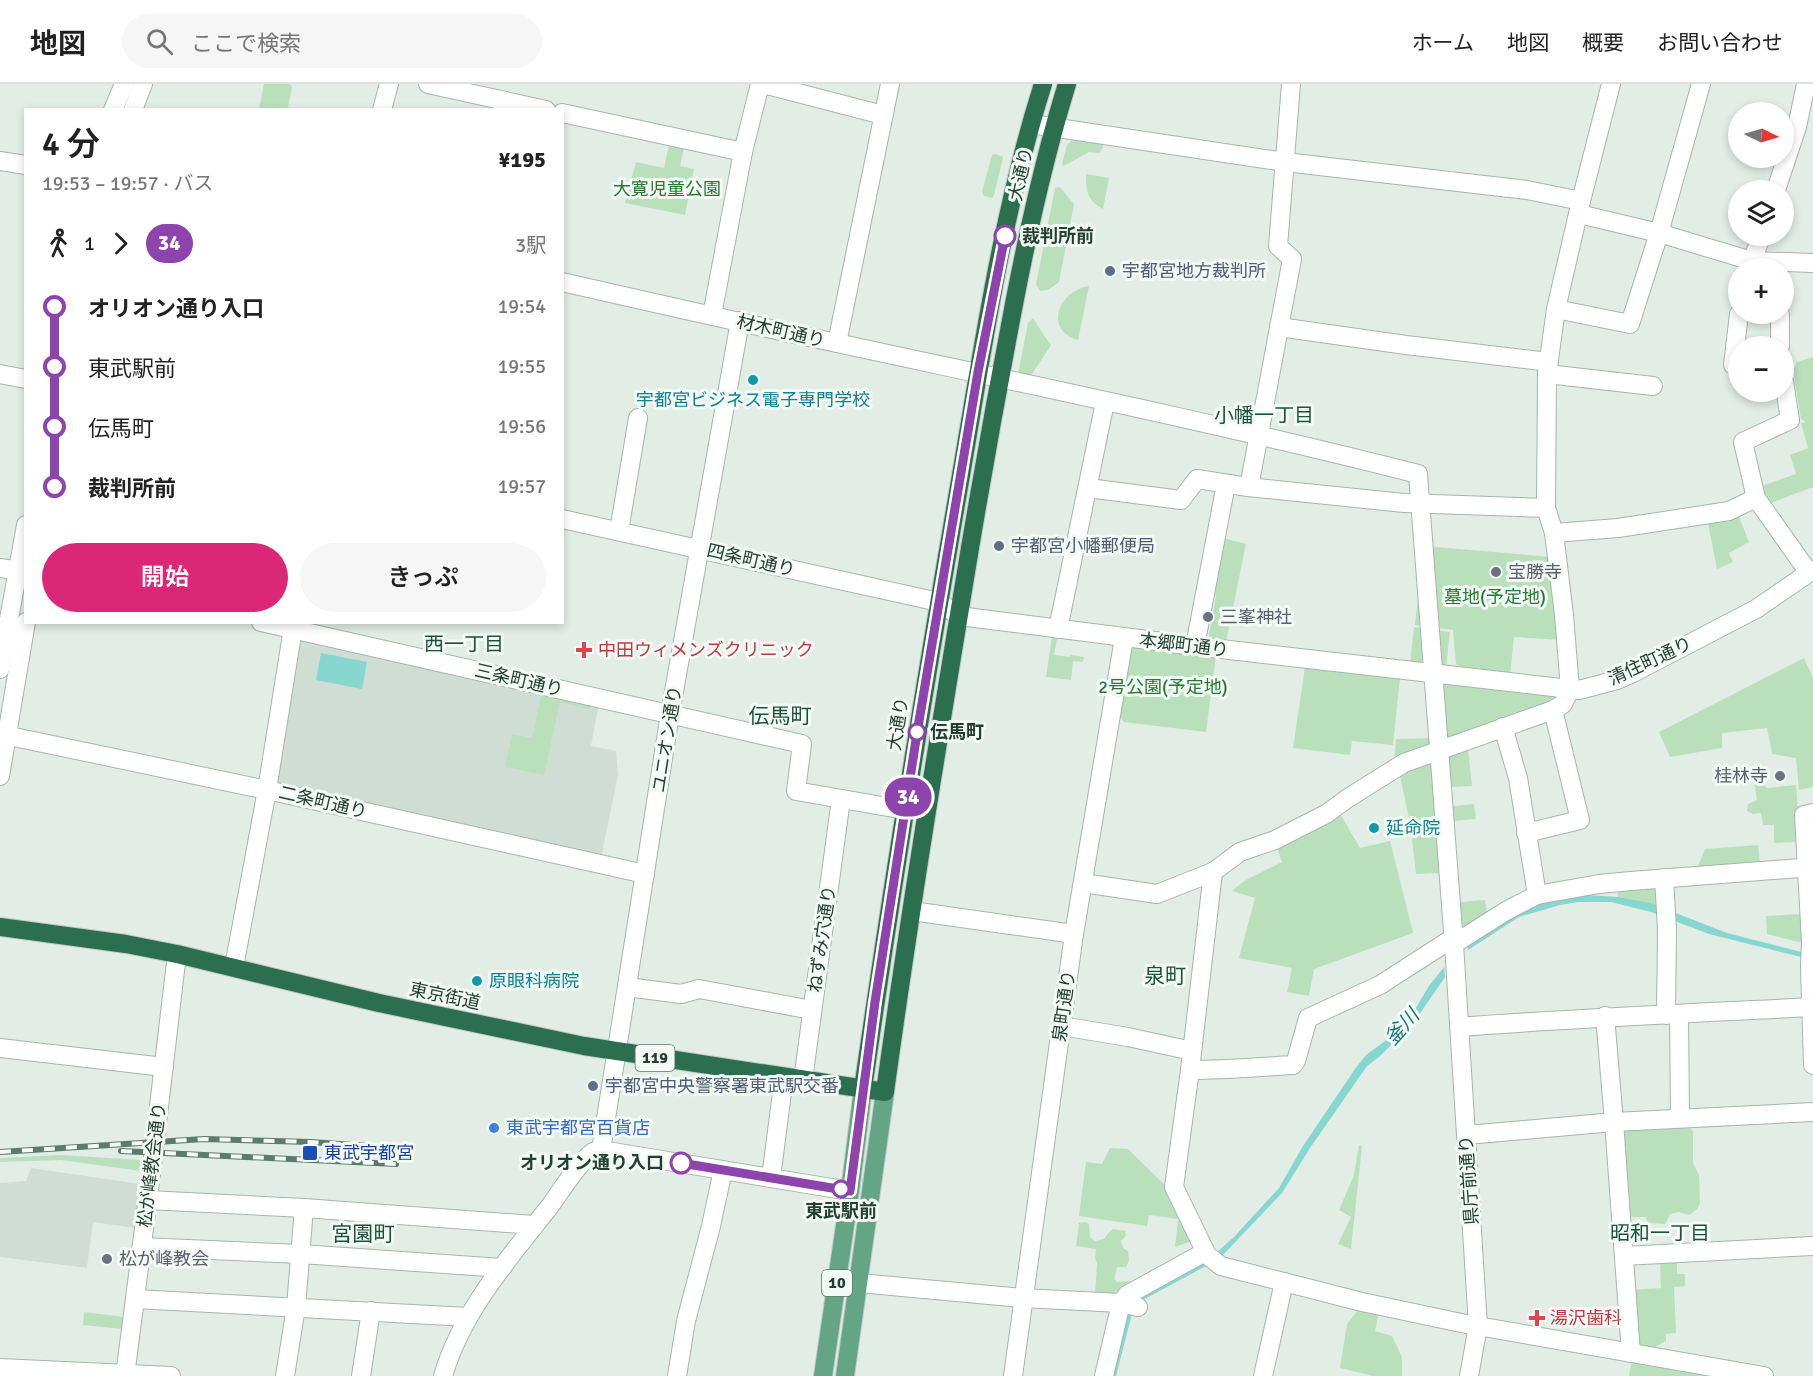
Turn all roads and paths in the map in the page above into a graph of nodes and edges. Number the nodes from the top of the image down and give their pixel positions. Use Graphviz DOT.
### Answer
graph roads {
  1 [pos="124,84"];
  2 [pos="143,84"];
  3 [pos="388,84"];
  4 [pos="428,84"];
  5 [pos="761,84"];
  6 [pos="890,84"];
  7 [pos="1043,84"];
  8 [pos="1067,84"];
  9 [pos="1291,84"];
  10 [pos="1611,84"];
  11 [pos="1701,84"];
  12 [pos="1806,84"];
  13 [pos="114,108"];
  14 [pos="134,108"];
  15 [pos="382,108"];
  16 [pos="537,108"];
  17 [pos="564,113"];
  18 [pos="883,115"];
  19 [pos="1030,124"];
  20 [pos="1053,128"];
  21 [pos="743,152"];
  22 [pos="0,161"];
  23 [pos="1285,162"];
  24 [pos="24,165"];
  25 [pos="1779,180"];
  26 [pos="1580,207"];
  27 [pos="1659,233"];
  28 [pos="1731,258"];
  29 [pos="1813,263"];
  30 [pos="1794,264"];
  31 [pos="564,282"];
  32 [pos="1556,309"];
  33 [pos="712,315"];
  34 [pos="740,321"];
  35 [pos="1280,327"];
  36 [pos="837,343"];
  37 [pos="1548,368"];
  38 [pos="978,372"];
  39 [pos="0,374"];
  40 [pos="1000,377"];
  41 [pos="24,379"];
  42 [pos="1653,386"];
  43 [pos="1787,402"];
  44 [pos="1104,407"];
  45 [pos="638,418"];
  46 [pos="1226,484"];
  47 [pos="1249,487"];
  48 [pos="1088,488"];
  49 [pos="1756,498"];
  50 [pos="1546,508"];
  51 [pos="564,519"];
  52 [pos="619,531"];
  53 [pos="1554,533"];
  54 [pos="24,548"];
  55 [pos="699,549"];
  56 [pos="0,568"];
  57 [pos="1811,571"];
  58 [pos="22,572"];
  59 [pos="939,602"];
  60 [pos="959,616"];
  61 [pos="26,624"];
  62 [pos="277,624"];
  63 [pos="293,626"];
  64 [pos="1058,629"];
  65 [pos="1124,638"];
  66 [pos="1195,646"];
  67 [pos="0,669"];
  68 [pos="1434,675"];
  69 [pos="1570,689"];
  70 [pos="1553,710"];
  71 [pos="670,714"];
  72 [pos="1503,727"];
  73 [pos="4,735"];
  74 [pos="1440,750"];
  75 [pos="0,776"];
  76 [pos="267,790"];
  77 [pos="841,799"];
  78 [pos="906,810"];
  79 [pos="1813,813"];
  80 [pos="1526,833"];
  81 [pos="1810,868"];
  82 [pos="1213,872"];
  83 [pos="645,874"];
  84 [pos="1664,878"];
  85 [pos="1083,883"];
  86 [pos="1537,895"];
  87 [pos="912,911"];
  88 [pos="0,927"];
  89 [pos="1074,933"];
  90 [pos="1454,941"];
  91 [pos="177,954"];
  92 [pos="234,967"];
  93 [pos="627,987"];
  94 [pos="1812,1007"];
  95 [pos="812,1010"];
  96 [pos="1672,1015"];
  97 [pos="1605,1016"];
  98 [pos="1060,1026"];
  99 [pos="1459,1027"];
  100 [pos="0,1048"];
  101 [pos="617,1052"];
  102 [pos="1191,1060"];
  103 [pos="1813,1065"];
  104 [pos="164,1067"];
  105 [pos="784,1077"];
  106 [pos="803,1080"];
  107 [pos="863,1089"];
  108 [pos="885,1092"];
  109 [pos="1813,1112"];
  110 [pos="1680,1118"];
  111 [pos="1614,1122"];
  112 [pos="1467,1135"];
  113 [pos="601,1150"];
  114 [pos="723,1170"];
  115 [pos="771,1178"];
  116 [pos="850,1191"];
  117 [pos="148,1200"];
  118 [pos="304,1208"];
  119 [pos="534,1225"];
  120 [pos="1813,1246"];
  121 [pos="142,1247"];
  122 [pos="1205,1252"];
  123 [pos="301,1254"];
  124 [pos="1624,1256"];
  125 [pos="502,1268"];
  126 [pos="1284,1282"];
  127 [pos="859,1283"];
  128 [pos="1022,1298"];
  129 [pos="135,1299"];
  130 [pos="1130,1305"];
  131 [pos="296,1306"];
  132 [pos="371,1311"];
  133 [pos="468,1317"];
  134 [pos="1478,1326"];
  135 [pos="1631,1353"];
  136 [pos="0,1368"];
  137 [pos="125,1374"];
  138 [pos="171,1376"];
  139 [pos="285,1376"];
  140 [pos="362,1376"];
  141 [pos="443,1376"];
  142 [pos="677,1376"];
  143 [pos="823,1376"];
  144 [pos="845,1376"];
  145 [pos="1013,1376"];
  146 [pos="1104,1376"];
  147 [pos="1263,1376"];
  148 [pos="1469,1376"];
  149 [pos="1764,1376"];
  1 -- 13 [label="street"];
  2 -- 14 [label="street"];
  3 -- 15 [label="street"];
  4 -- 16 [label="street"];
  5 -- 18 [label="street"];
  5 -- 21 [label="street"];
  6 -- 18 [label="street"];
  7 -- 19 [label="highway, 大通り"];
  8 -- 20 [label="highway, 大通り"];
  9 -- 23 [label="street"];
  10 -- 26 [label="street"];
  11 -- 27 [label="street"];
  12 -- 25 [label="street"];
  17 -- 21 [label="street"];
  18 -- 36 [label="street"];
  19 -- 20 [label="street"];
  19 -- 38 [label="highway, 大通り"];
  20 -- 23 [label="street"];
  20 -- 40 [label="highway, 大通り"];
  21 -- 33 [label="street"];
  22 -- 24 [label="street"];
  23 -- 26 [label="street"];
  23 -- 35 [label="street"];
  26 -- 27 [label="street"];
  26 -- 32 [label="street"];
  27 -- 28 [label="street"];
  27 -- 32 [label="street"];
  29 -- 30 [label="street"];
  31 -- 33 [label="street, 材木町通り"];
  32 -- 37 [label="street"];
  33 -- 34 [label="street, 材木町通り"];
  34 -- 36 [label="street, 材木町通り"];
  34 -- 55 [label="street, ユニオン通り"];
  35 -- 37 [label="street"];
  35 -- 47 [label="street"];
  36 -- 38 [label="street, 材木町通り"];
  37 -- 42 [label="street"];
  37 -- 50 [label="street"];
  38 -- 40 [label="street, 材木町通り"];
  38 -- 59 [label="highway, 大通り"];
  39 -- 41 [label="street"];
  40 -- 60 [label="highway, 大通り"];
  40 -- 68 [label="street, 材木町通り"];
  43 -- 49 [label="street"];
  44 -- 48 [label="street"];
  45 -- 52 [label="street"];
  46 -- 47 [label="street"];
  46 -- 48 [label="street"];
  46 -- 66 [label="street"];
  47 -- 50 [label="street"];
  48 -- 64 [label="street"];
  49 -- 53 [label="street"];
  49 -- 57 [label="street"];
  50 -- 53 [label="street"];
  51 -- 52 [label="street, 四条町通り"];
  52 -- 55 [label="street, 四条町通り"];
  53 -- 69 [label="street"];
  54 -- 58 [label="street"];
  55 -- 59 [label="street, 四条町通り"];
  55 -- 71 [label="street, ユニオン通り"];
  56 -- 58 [label="street"];
  57 -- 69 [label="street, 清住町通り"];
  58 -- 67 [label="street"];
  59 -- 60 [label="street, 本郷町通り"];
  59 -- 78 [label="highway, 大通り"];
  60 -- 64 [label="street, 本郷町通り"];
  60 -- 87 [label="highway, 大通り"];
  61 -- 73 [label="street"];
  62 -- 63 [label="street, 三条町通り"];
  63 -- 71 [label="street, 三条町通り"];
  63 -- 76 [label="street"];
  64 -- 65 [label="street, 本郷町通り"];
  65 -- 66 [label="street, 本郷町通り"];
  65 -- 85 [label="street, 泉町通り"];
  66 -- 68 [label="street, 本郷町通り"];
  68 -- 69 [label="street, 清住町通り"];
  68 -- 74 [label="street"];
  69 -- 70 [label="street"];
  70 -- 72 [label="street"];
  70 -- 80 [label="street"];
  71 -- 77 [label="street, 三条町通り"];
  71 -- 83 [label="street, ユニオン通り"];
  72 -- 74 [label="street"];
  72 -- 80 [label="street"];
  73 -- 75 [label="street"];
  73 -- 76 [label="street, 二条町通り"];
  74 -- 82 [label="street"];
  74 -- 90 [label="street"];
  76 -- 83 [label="street, 二条町通り"];
  76 -- 92 [label="street"];
  77 -- 78 [label="street"];
  77 -- 95 [label="street, ねずみ穴通り"];
  78 -- 107 [label="highway, 大通り"];
  79 -- 81 [label="street"];
  80 -- 86 [label="street"];
  81 -- 84 [label="street"];
  81 -- 94 [label="street"];
  82 -- 85 [label="street"];
  82 -- 102 [label="street"];
  83 -- 93 [label="street, ユニオン通り"];
  84 -- 86 [label="street"];
  84 -- 96 [label="street"];
  85 -- 89 [label="street, 泉町通り"];
  86 -- 90 [label="street"];
  87 -- 89 [label="street"];
  87 -- 108 [label="highway, 大通り"];
  88 -- 91 [label="highway, 東京街道 / 119"];
  89 -- 98 [label="street, 泉町通り"];
  90 -- 99 [label="street, 県庁前通り"];
  90 -- 102 [label="street"];
  91 -- 92 [label="highway, 東京街道 / 119"];
  91 -- 104 [label="street, 松が峰教会通り"];
  92 -- 101 [label="highway, 東京街道 / 119"];
  93 -- 95 [label="street"];
  93 -- 101 [label="street, ユニオン通り"];
  94 -- 96 [label="street"];
  94 -- 103 [label="street"];
  95 -- 106 [label="street, ねずみ穴通り"];
  96 -- 97 [label="street"];
  96 -- 110 [label="street"];
  97 -- 99 [label="street"];
  97 -- 111 [label="street"];
  98 -- 102 [label="street"];
  98 -- 128 [label="street, 泉町通り"];
  99 -- 112 [label="street, 県庁前通り"];
  100 -- 104 [label="street"];
  101 -- 105 [label="highway, 東京街道 / 119"];
  101 -- 113 [label="street, ユニオン通り"];
  102 -- 122 [label="street"];
  104 -- 117 [label="street, 松が峰教会通り"];
  105 -- 106 [label="highway, 東京街道 / 119"];
  105 -- 115 [label="street"];
  106 -- 107 [label="highway, 東京街道 / 119"];
  107 -- 108 [label="highway, 東京街道 / 119"];
  107 -- 116 [label="main road, 大通り / 10"];
  108 -- 127 [label="main road, 大通り / 10"];
  109 -- 110 [label="street"];
  110 -- 111 [label="street"];
  111 -- 112 [label="street"];
  111 -- 124 [label="street"];
  112 -- 134 [label="street, 県庁前通り"];
  113 -- 114 [label="street"];
  113 -- 119 [label="street"];
  114 -- 115 [label="street"];
  114 -- 142 [label="street"];
  115 -- 116 [label="street"];
  116 -- 143 [label="main road, 大通り / 10"];
  117 -- 118 [label="street"];
  117 -- 121 [label="street, 松が峰教会通り"];
  118 -- 119 [label="street"];
  118 -- 123 [label="street"];
  119 -- 125 [label="street"];
  120 -- 124 [label="street"];
  121 -- 123 [label="street"];
  121 -- 129 [label="street, 松が峰教会通り"];
  122 -- 126 [label="street"];
  122 -- 130 [label="street"];
  123 -- 125 [label="street"];
  123 -- 131 [label="street"];
  124 -- 135 [label="street"];
  125 -- 133 [label="street"];
  126 -- 134 [label="street"];
  126 -- 147 [label="street"];
  127 -- 128 [label="street"];
  127 -- 144 [label="main road, 大通り / 10"];
  128 -- 130 [label="street"];
  128 -- 145 [label="street, 泉町通り"];
  129 -- 131 [label="street"];
  129 -- 137 [label="street, 松が峰教会通り"];
  130 -- 146 [label="street"];
  131 -- 132 [label="street"];
  131 -- 139 [label="street"];
  132 -- 133 [label="street"];
  132 -- 140 [label="street"];
  133 -- 141 [label="street"];
  134 -- 135 [label="street"];
  134 -- 148 [label="street, 県庁前通り"];
  135 -- 149 [label="street"];
  136 -- 137 [label="street"];
  137 -- 138 [label="street"];
}
